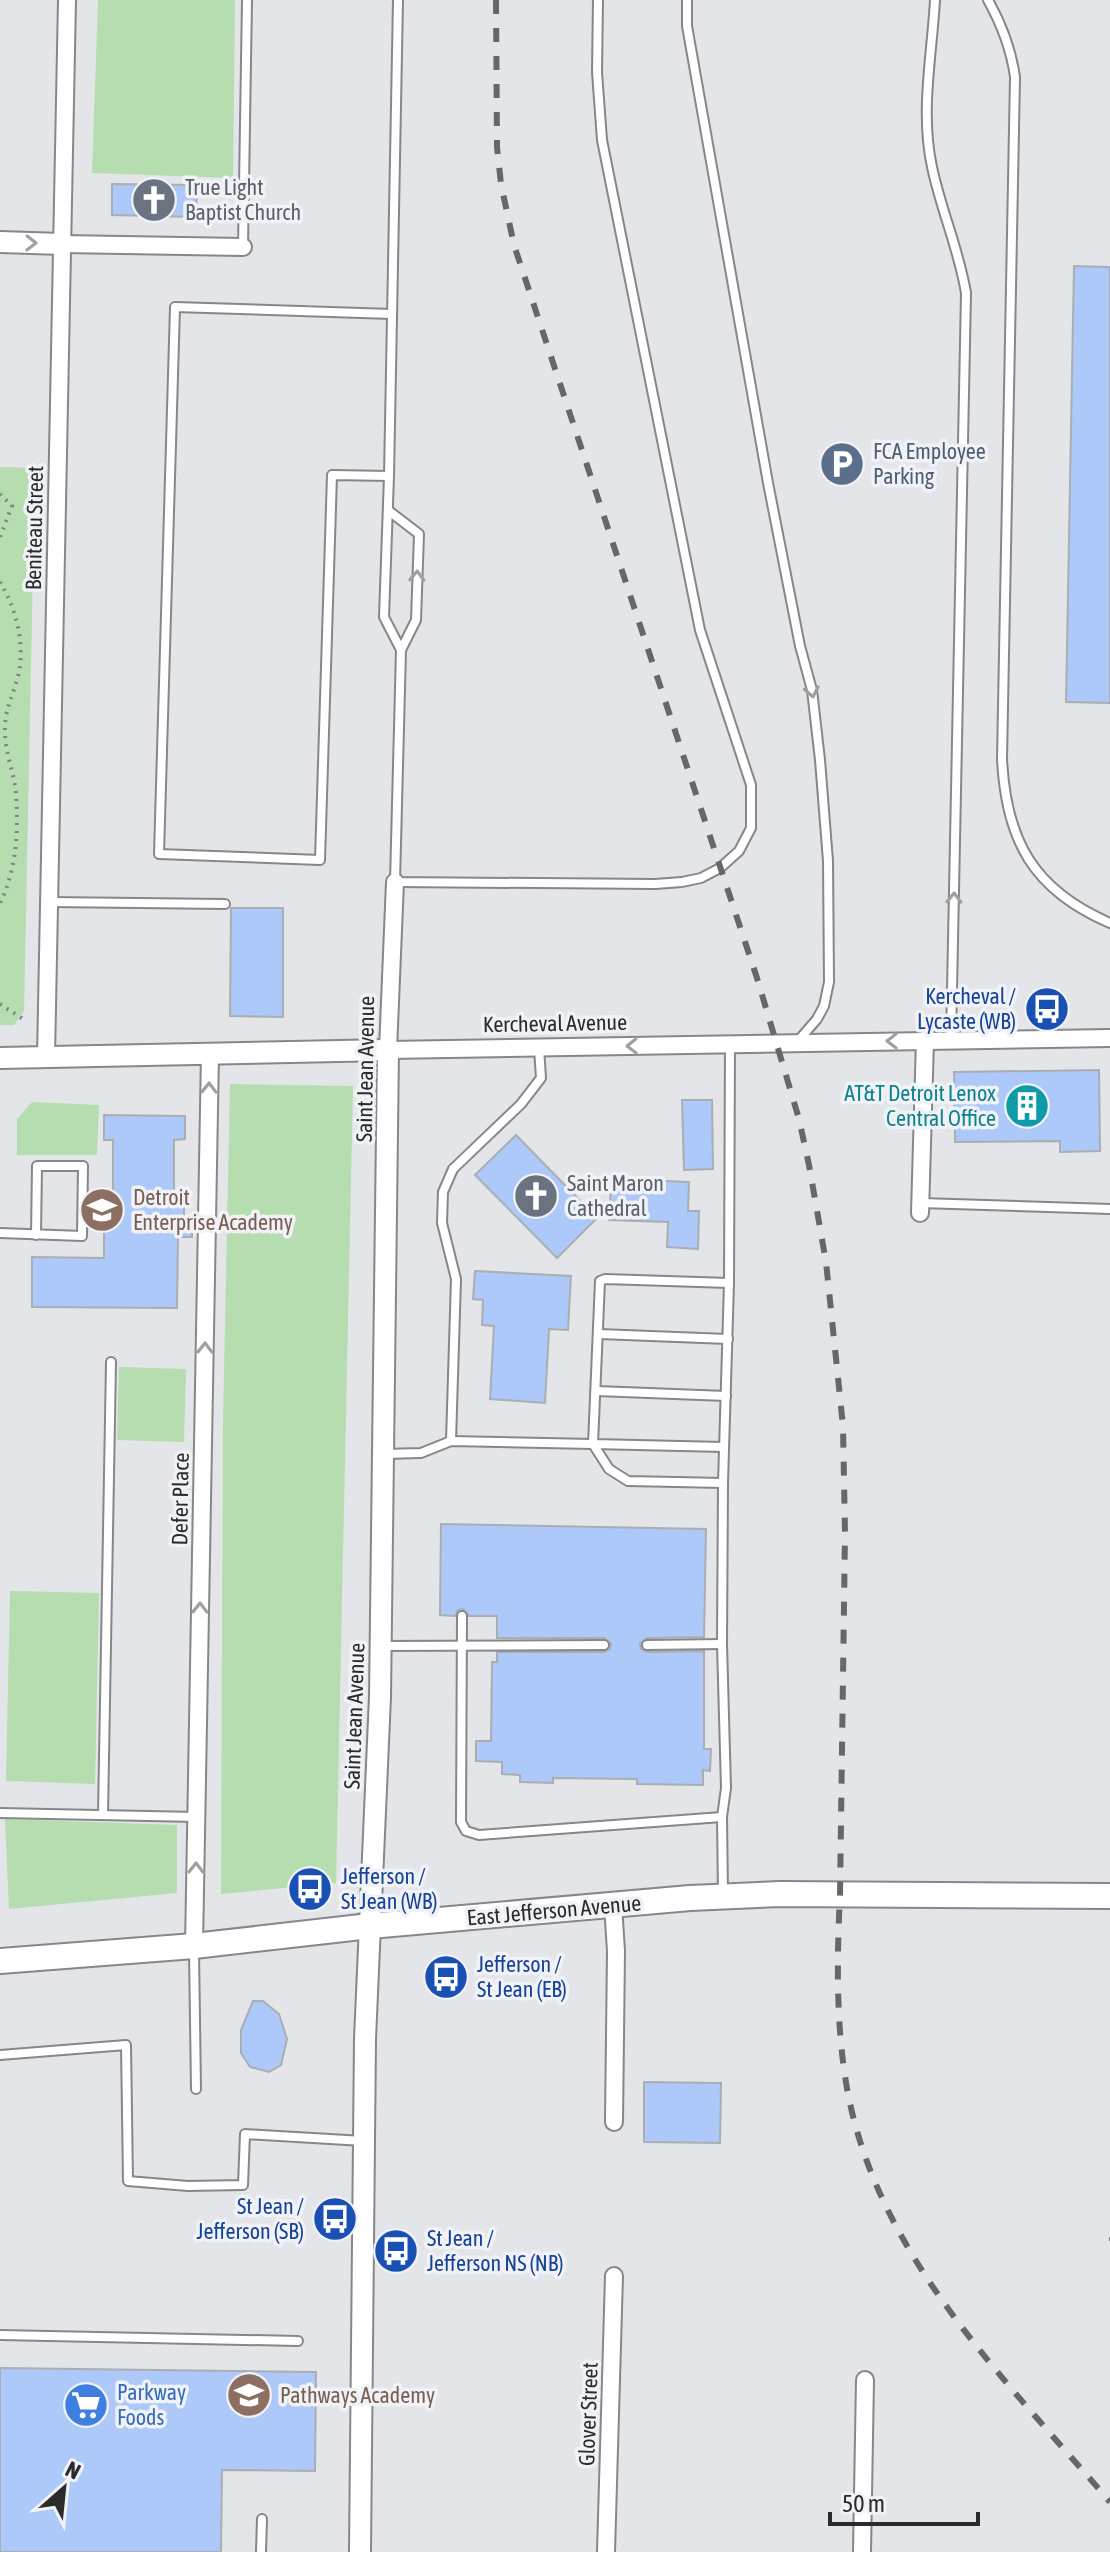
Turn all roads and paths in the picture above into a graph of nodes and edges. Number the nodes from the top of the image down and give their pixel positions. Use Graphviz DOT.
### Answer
graph roads {
  1 [pos="67,0"];
  2 [pos="247,0"];
  3 [pos="398,0"];
  4 [pos="598,0"];
  5 [pos="687,0"];
  6 [pos="935,0"];
  7 [pos="988,0"];
  8 [pos="0,242"];
  9 [pos="62,244"];
  10 [pos="243,247"];
  11 [pos="392,314"];
  12 [pos="389,476"];
  13 [pos="0,494"];
  14 [pos="389,511"];
  15 [pos="0,537"];
  16 [pos="0,582"];
  17 [pos="401,650"];
  18 [pos="395,882"];
  19 [pos="49,902"];
  20 [pos="0,903"];
  21 [pos="225,904"];
  22 [pos="1110,923"];
  23 [pos="0,1004"];
  24 [pos="23,1019"];
  25 [pos="1110,1038"];
  26 [pos="925,1040"];
  27 [pos="951,1040"];
  28 [pos="796,1043"];
  29 [pos="730,1045"];
  30 [pos="539,1048"];
  31 [pos="388,1050"];
  32 [pos="210,1053"];
  33 [pos="46,1057"];
  34 [pos="0,1058"];
  35 [pos="920,1208"];
  36 [pos="1110,1209"];
  37 [pos="0,1233"];
  38 [pos="36,1235"];
  39 [pos="729,1283"];
  40 [pos="599,1334"];
  41 [pos="728,1339"];
  42 [pos="111,1362"];
  43 [pos="597,1391"];
  44 [pos="726,1396"];
  45 [pos="451,1441"];
  46 [pos="593,1444"];
  47 [pos="724,1447"];
  48 [pos="384,1454"];
  49 [pos="723,1483"];
  50 [pos="462,1616"];
  51 [pos="722,1644"];
  52 [pos="604,1645"];
  53 [pos="647,1645"];
  54 [pos="380,1646"];
  55 [pos="461,1647"];
  56 [pos="0,1813"];
  57 [pos="103,1815"];
  58 [pos="197,1817"];
  59 [pos="722,1817"];
  60 [pos="723,1896"];
  61 [pos="1110,1896"];
  62 [pos="613,1905"];
  63 [pos="370,1926"];
  64 [pos="194,1946"];
  65 [pos="0,1961"];
  66 [pos="0,2055"];
  67 [pos="196,2089"];
  68 [pos="614,2122"];
  69 [pos="365,2141"];
  70 [pos="614,2276"];
  71 [pos="0,2335"];
  72 [pos="298,2341"];
  73 [pos="865,2380"];
  74 [pos="262,2519"];
  75 [pos="261,2552"];
  76 [pos="360,2552"];
  77 [pos="606,2552"];
  78 [pos="862,2552"];
  1 -- 9 [label="street, Beniteau Street"];
  2 -- 10 [label="lane"];
  3 -- 11 [label="lane"];
  4 -- 18 [label="lane"];
  5 -- 28 [label="lane, one-way"];
  27 -- 6 [label="lane, one-way"];
  7 -- 22 [label="lane"];
  8 -- 9 [label="street, one-way"];
  9 -- 10 [label="street"];
  9 -- 19 [label="street, Beniteau Street"];
  11 -- 12 [label="lane"];
  11 -- 12 [label="lane"];
  12 -- 14 [label="lane"];
  13 -- 15 [label="path"];
  14 -- 17 [label="lane"];
  17 -- 14 [label="lane, one-way"];
  16 -- 20 [label="path"];
  17 -- 18 [label="lane"];
  18 -- 31 [label="street, Saint Jean Avenue"];
  19 -- 21 [label="lane"];
  19 -- 33 [label="street, Beniteau Street"];
  23 -- 24 [label="path"];
  25 -- 27 [label="street, Kercheval Avenue"];
  26 -- 27 [label="street, Kercheval Avenue"];
  26 -- 28 [label="street, Kercheval Avenue, one-way"];
  26 -- 35 [label="street"];
  28 -- 29 [label="street, Kercheval Avenue"];
  29 -- 30 [label="street, Kercheval Avenue, one-way"];
  29 -- 39 [label="lane"];
  30 -- 31 [label="street, Kercheval Avenue"];
  30 -- 45 [label="lane"];
  31 -- 32 [label="street, Kercheval Avenue"];
  31 -- 48 [label="street, Saint Jean Avenue"];
  32 -- 33 [label="street, Kercheval Avenue"];
  58 -- 32 [label="street, Defer Place, one-way"];
  33 -- 34 [label="street, Kercheval Avenue"];
  35 -- 36 [label="lane"];
  37 -- 38 [label="lane"];
  38 -- 38 [label="lane"];
  39 -- 40 [label="lane"];
  39 -- 41 [label="lane"];
  40 -- 41 [label="lane"];
  40 -- 43 [label="lane"];
  41 -- 44 [label="lane"];
  42 -- 57 [label="lane"];
  43 -- 44 [label="lane"];
  43 -- 46 [label="lane"];
  44 -- 47 [label="lane"];
  45 -- 46 [label="lane"];
  45 -- 48 [label="lane"];
  46 -- 47 [label="lane"];
  46 -- 49 [label="lane"];
  47 -- 49 [label="lane"];
  48 -- 54 [label="street, Saint Jean Avenue"];
  49 -- 51 [label="lane"];
  50 -- 55 [label="lane"];
  51 -- 53 [label="lane"];
  51 -- 59 [label="lane"];
  52 -- 55 [label="lane"];
  54 -- 55 [label="lane"];
  54 -- 63 [label="street, Saint Jean Avenue"];
  55 -- 59 [label="lane"];
  56 -- 57 [label="lane"];
  57 -- 58 [label="lane"];
  64 -- 58 [label="street, Defer Place, one-way"];
  59 -- 60 [label="lane"];
  60 -- 61 [label="main road, East Jefferson Avenue"];
  60 -- 62 [label="main road, East Jefferson Avenue"];
  62 -- 63 [label="main road, East Jefferson Avenue"];
  62 -- 68 [label="street"];
  63 -- 64 [label="main road, East Jefferson Avenue"];
  63 -- 69 [label="street, Saint Jean Avenue"];
  64 -- 65 [label="main road, East Jefferson Avenue"];
  64 -- 67 [label="lane"];
  66 -- 69 [label="lane"];
  69 -- 76 [label="street, Saint Jean Avenue"];
  70 -- 77 [label="street, Glover Street"];
  71 -- 72 [label="lane"];
  73 -- 78 [label="street"];
  74 -- 75 [label="lane"];
}
